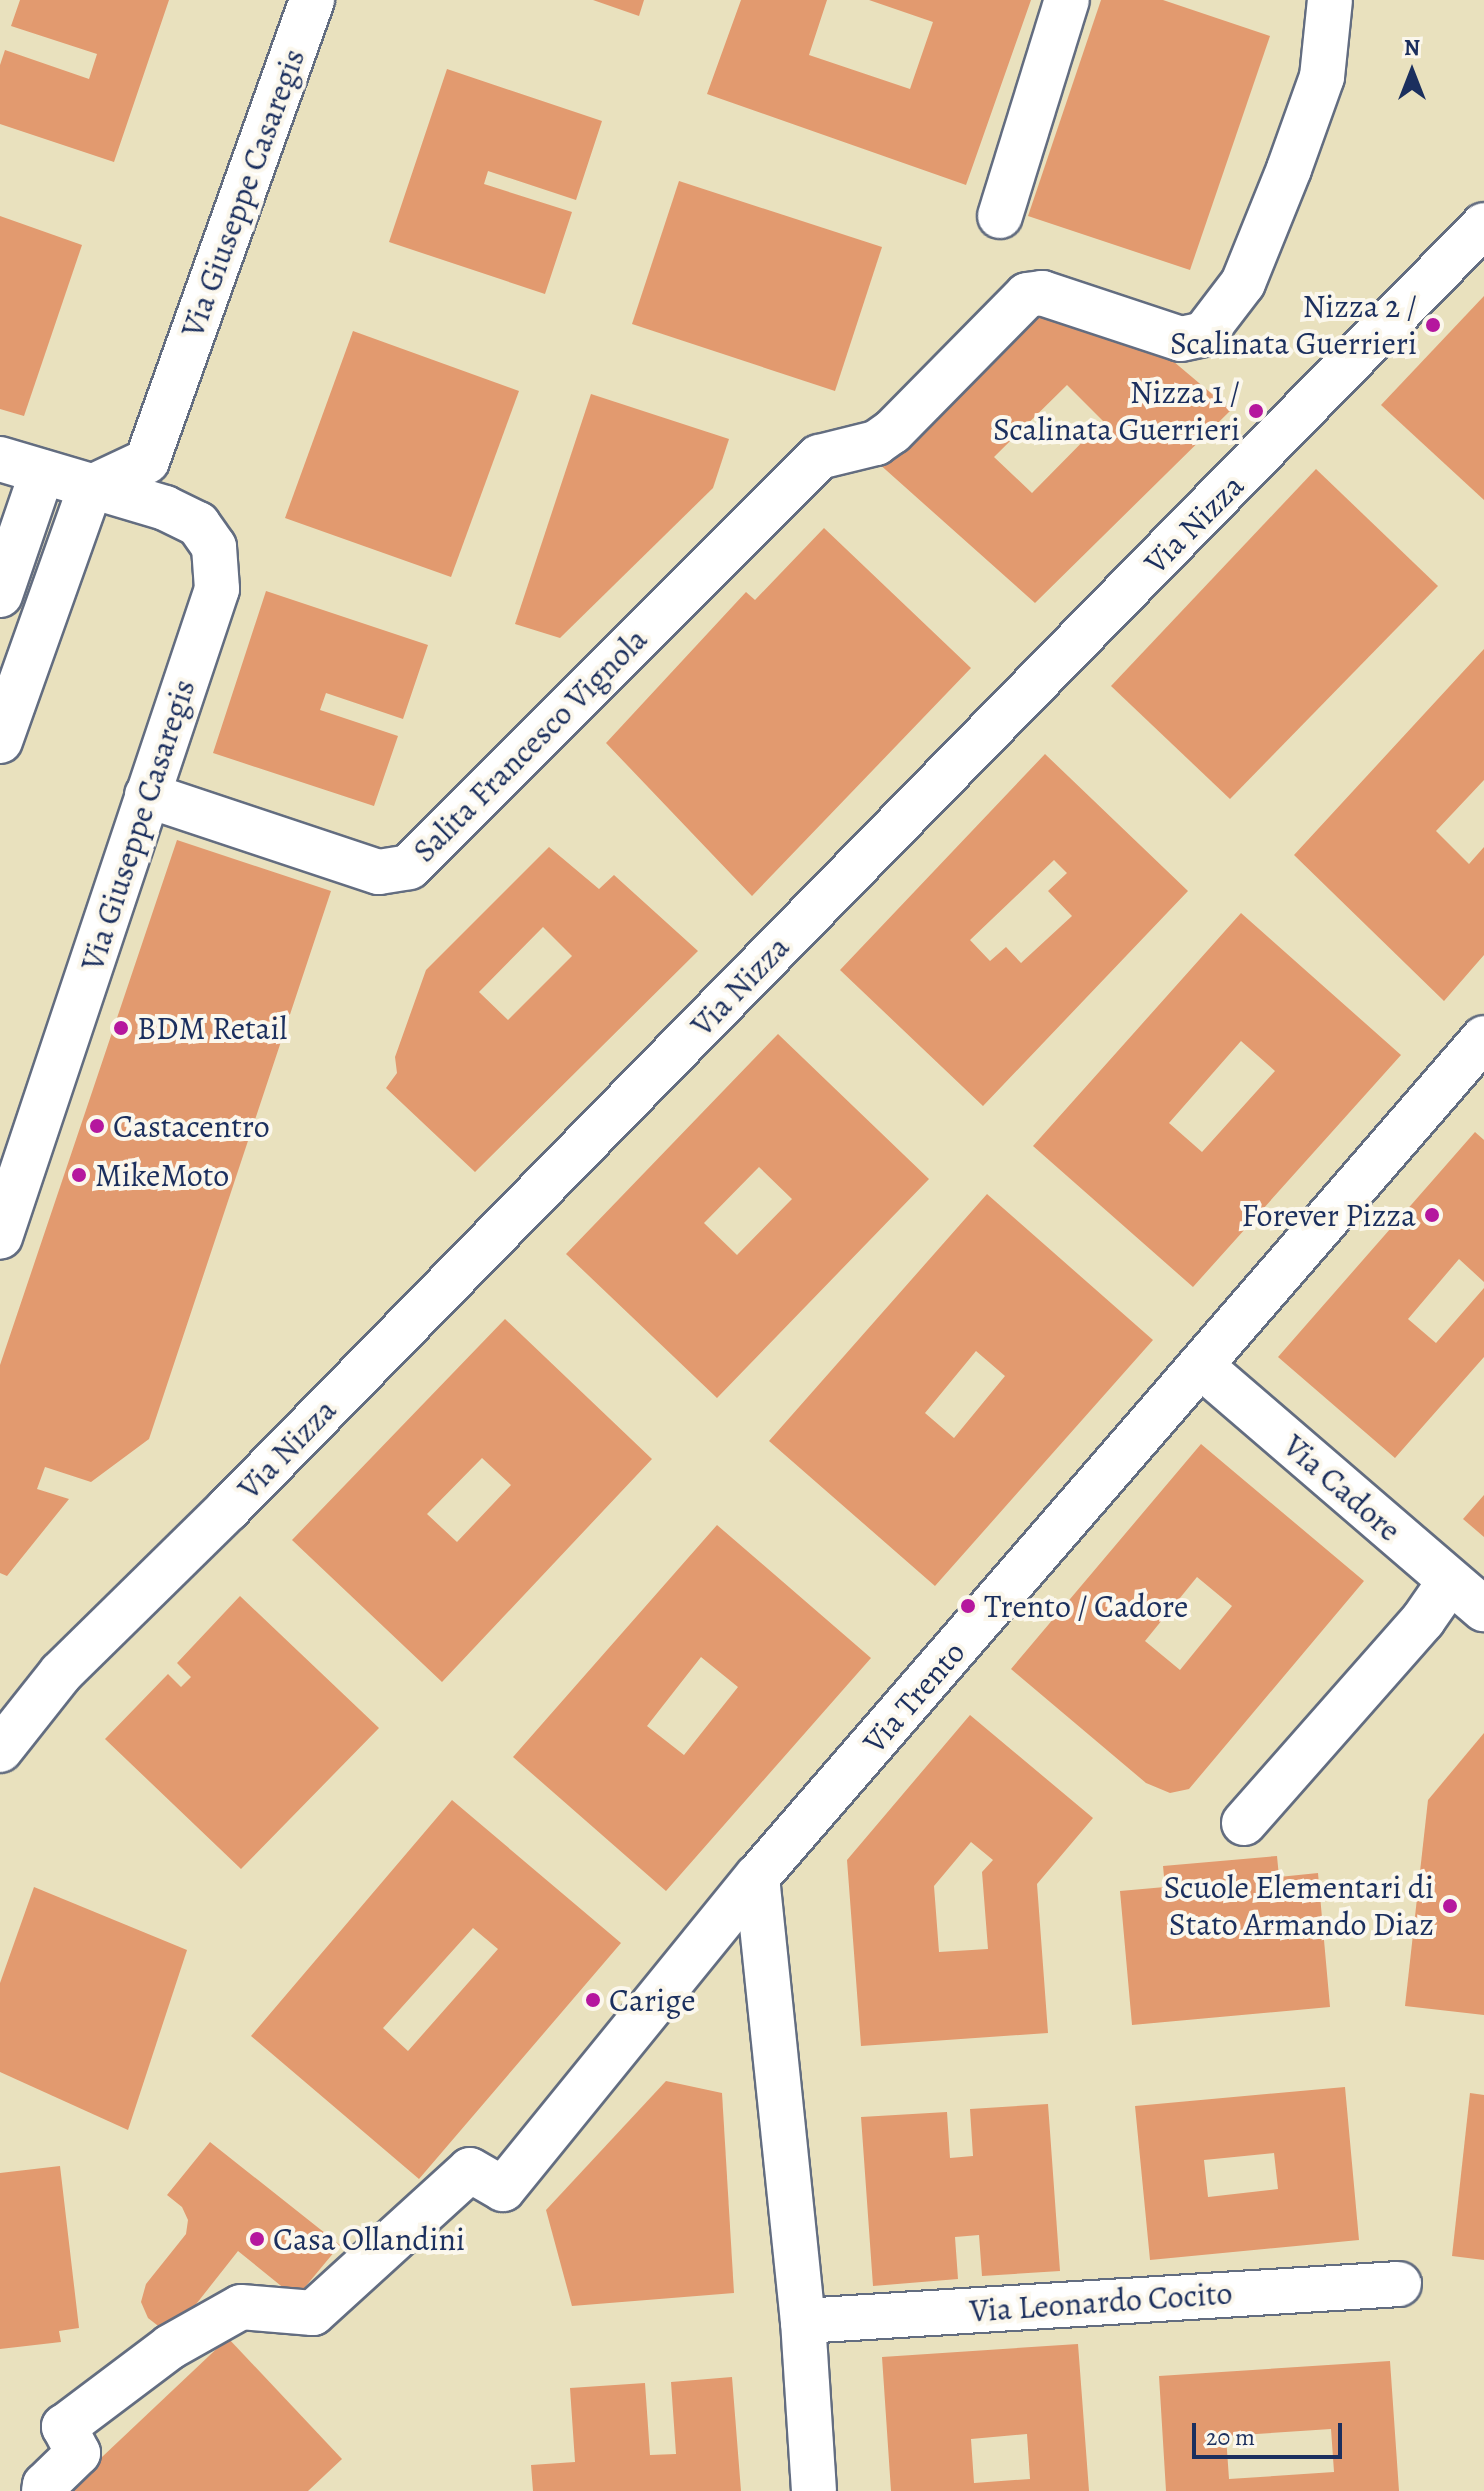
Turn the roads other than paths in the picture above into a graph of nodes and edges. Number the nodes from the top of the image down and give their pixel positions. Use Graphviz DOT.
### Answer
graph roads {
  1 [pos="312,0"];
  2 [pos="1067,0"];
  3 [pos="1330,0"];
  4 [pos="1000,216"];
  5 [pos="1484,225"];
  6 [pos="0,459"];
  7 [pos="42,472"];
  8 [pos="90,488"];
  9 [pos="0,595"];
  10 [pos="0,741"];
  11 [pos="147,795"];
  12 [pos="1484,1038"];
  13 [pos="0,1237"];
  14 [pos="1201,1366"];
  15 [pos="1450,1581"];
  16 [pos="1484,1609"];
  17 [pos="0,1750"];
  18 [pos="1244,1823"];
  19 [pos="757,1877"];
  20 [pos="1399,2284"];
  21 [pos="803,2321"];
  22 [pos="44,2491"];
  23 [pos="814,2491"];
  1 -- 8 [label="street, Via Giuseppe Casaregis"];
  2 -- 4 [label="street"];
  3 -- 11 [label="street, Salita Francesco Vignola"];
  5 -- 17 [label="street, Via Nizza"];
  6 -- 7 [label="street"];
  7 -- 8 [label="street"];
  7 -- 9 [label="street"];
  8 -- 10 [label="street"];
  8 -- 11 [label="street, Via Giuseppe Casaregis"];
  11 -- 13 [label="street, Via Giuseppe Casaregis"];
  12 -- 14 [label="street, Via Trento"];
  14 -- 15 [label="street, Via Cadore"];
  14 -- 19 [label="street, Via Trento"];
  15 -- 16 [label="street, Via Cadore"];
  15 -- 18 [label="street"];
  19 -- 21 [label="street"];
  19 -- 22 [label="street, Via Trento"];
  20 -- 21 [label="street, Via Leonardo Cocito"];
  21 -- 23 [label="street"];
}
